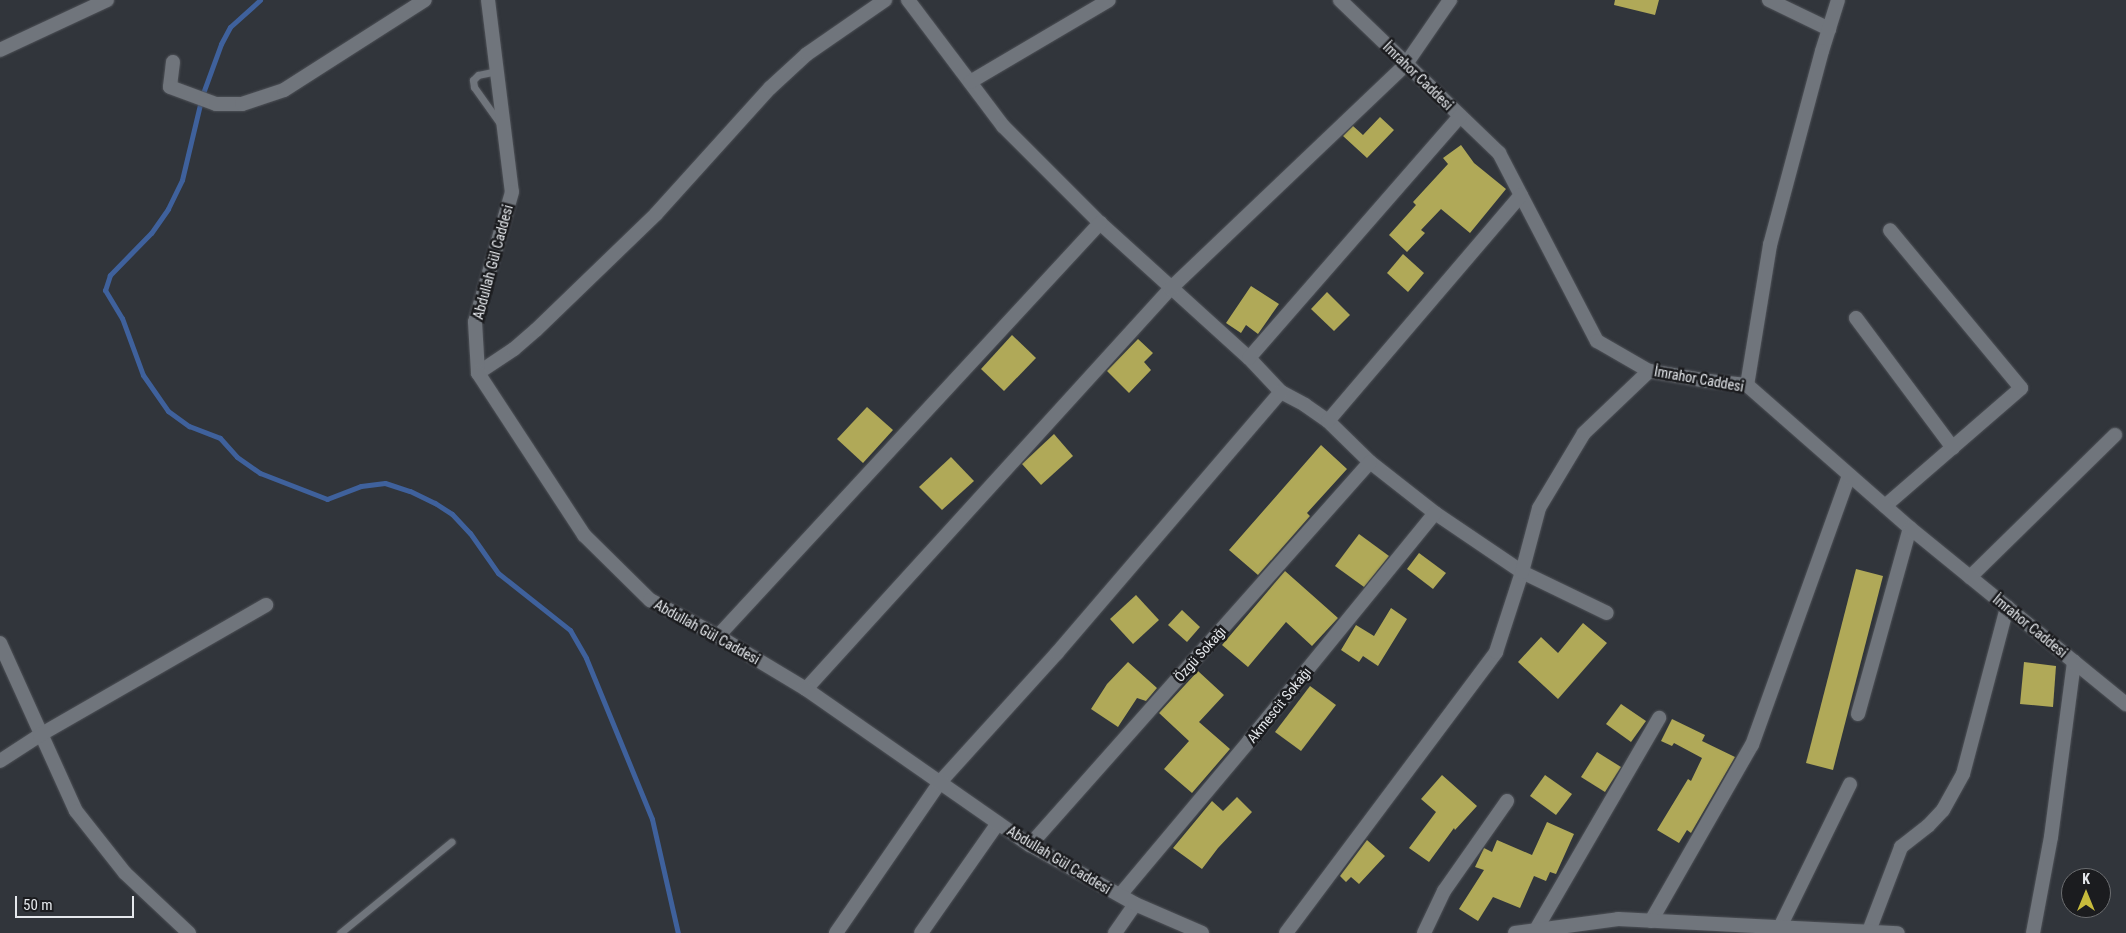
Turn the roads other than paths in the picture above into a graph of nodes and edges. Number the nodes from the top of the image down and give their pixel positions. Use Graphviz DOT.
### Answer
graph roads {
  1 [pos="107,0"];
  2 [pos="424,0"];
  3 [pos="488,0"];
  4 [pos="886,0"];
  5 [pos="908,0"];
  6 [pos="1110,0"];
  7 [pos="1340,0"];
  8 [pos="1450,0"];
  9 [pos="1769,0"];
  10 [pos="1838,0"];
  11 [pos="1829,29"];
  12 [pos="0,50"];
  13 [pos="173,62"];
  14 [pos="1406,64"];
  15 [pos="497,71"];
  16 [pos="970,82"];
  17 [pos="1460,116"];
  18 [pos="504,130"];
  19 [pos="1521,195"];
  20 [pos="1100,223"];
  21 [pos="1890,230"];
  22 [pos="1170,289"];
  23 [pos="1856,318"];
  24 [pos="1250,358"];
  25 [pos="1649,371"];
  26 [pos="478,373"];
  27 [pos="1747,385"];
  28 [pos="1280,392"];
  29 [pos="1328,422"];
  30 [pos="2115,435"];
  31 [pos="1952,448"];
  32 [pos="1370,462"];
  33 [pos="1849,474"];
  34 [pos="1885,506"];
  35 [pos="1435,513"];
  36 [pos="1910,528"];
  37 [pos="1522,572"];
  38 [pos="1970,577"];
  39 [pos="266,605"];
  40 [pos="2007,607"];
  41 [pos="1607,613"];
  42 [pos="718,636"];
  43 [pos="0,643"];
  44 [pos="2074,662"];
  45 [pos="806,689"];
  46 [pos="2126,704"];
  47 [pos="1858,714"];
  48 [pos="1660,718"];
  49 [pos="40,735"];
  50 [pos="0,761"];
  51 [pos="940,782"];
  52 [pos="1850,784"];
  53 [pos="1508,801"];
  54 [pos="998,823"];
  55 [pos="451,842"];
  56 [pos="1030,846"];
  57 [pos="1120,895"];
  58 [pos="1135,904"];
  59 [pos="1651,921"];
  60 [pos="1780,927"];
  61 [pos="1534,932"];
  62 [pos="1869,932"];
  63 [pos="189,933"];
  64 [pos="340,933"];
  65 [pos="836,933"];
  66 [pos="921,933"];
  67 [pos="1115,933"];
  68 [pos="1202,933"];
  69 [pos="1286,933"];
  70 [pos="1424,933"];
  71 [pos="1515,933"];
  72 [pos="1898,933"];
  73 [pos="2033,933"];
  1 -- 12 [label="street"];
  2 -- 13 [label="street"];
  3 -- 15 [label="street, Abdullah Gül Caddesi"];
  4 -- 26 [label="street"];
  5 -- 16 [label="street"];
  6 -- 16 [label="street"];
  7 -- 14 [label="street, İmrahor Caddesi"];
  8 -- 14 [label="street"];
  9 -- 11 [label="street"];
  10 -- 11 [label="street"];
  11 -- 27 [label="street"];
  14 -- 17 [label="street, İmrahor Caddesi"];
  14 -- 22 [label="street"];
  15 -- 18 [label="street, Abdullah Gül Caddesi"];
  15 -- 18 [label="lane"];
  16 -- 20 [label="street"];
  17 -- 19 [label="street, İmrahor Caddesi"];
  17 -- 24 [label="street"];
  18 -- 26 [label="street, Abdullah Gül Caddesi"];
  19 -- 25 [label="street, İmrahor Caddesi"];
  19 -- 29 [label="street"];
  20 -- 22 [label="street"];
  20 -- 42 [label="street"];
  21 -- 31 [label="street"];
  22 -- 24 [label="street"];
  22 -- 45 [label="street"];
  23 -- 31 [label="street"];
  24 -- 28 [label="street"];
  25 -- 27 [label="street, İmrahor Caddesi"];
  25 -- 37 [label="street"];
  26 -- 42 [label="street, Abdullah Gül Caddesi"];
  27 -- 33 [label="street, İmrahor Caddesi"];
  28 -- 29 [label="street"];
  28 -- 51 [label="street"];
  29 -- 32 [label="street"];
  30 -- 38 [label="street"];
  31 -- 34 [label="street"];
  32 -- 35 [label="street"];
  32 -- 56 [label="street, Özgü Sokağı"];
  33 -- 34 [label="street, İmrahor Caddesi"];
  33 -- 59 [label="street"];
  34 -- 36 [label="street, İmrahor Caddesi"];
  35 -- 37 [label="street"];
  35 -- 57 [label="street, Akmescit Sokağı"];
  36 -- 38 [label="street, İmrahor Caddesi"];
  36 -- 47 [label="street"];
  37 -- 41 [label="street"];
  37 -- 69 [label="street"];
  38 -- 40 [label="street, İmrahor Caddesi"];
  39 -- 49 [label="street"];
  40 -- 44 [label="street, İmrahor Caddesi"];
  40 -- 62 [label="street"];
  42 -- 45 [label="street, Abdullah Gül Caddesi"];
  43 -- 49 [label="street"];
  44 -- 46 [label="street, İmrahor Caddesi"];
  44 -- 73 [label="street"];
  45 -- 51 [label="street, Abdullah Gül Caddesi"];
  48 -- 61 [label="street"];
  49 -- 50 [label="street"];
  49 -- 63 [label="street"];
  51 -- 54 [label="street, Abdullah Gül Caddesi"];
  51 -- 65 [label="street"];
  52 -- 60 [label="street"];
  53 -- 70 [label="street"];
  54 -- 56 [label="street, Abdullah Gül Caddesi"];
  54 -- 66 [label="street"];
  55 -- 64 [label="lane"];
  56 -- 57 [label="street, Abdullah Gül Caddesi"];
  57 -- 58 [label="street, Abdullah Gül Caddesi"];
  58 -- 67 [label="street"];
  58 -- 68 [label="street, Abdullah Gül Caddesi"];
  59 -- 60 [label="street"];
  59 -- 61 [label="street"];
  60 -- 62 [label="street"];
  61 -- 71 [label="street"];
  62 -- 72 [label="street"];
}
